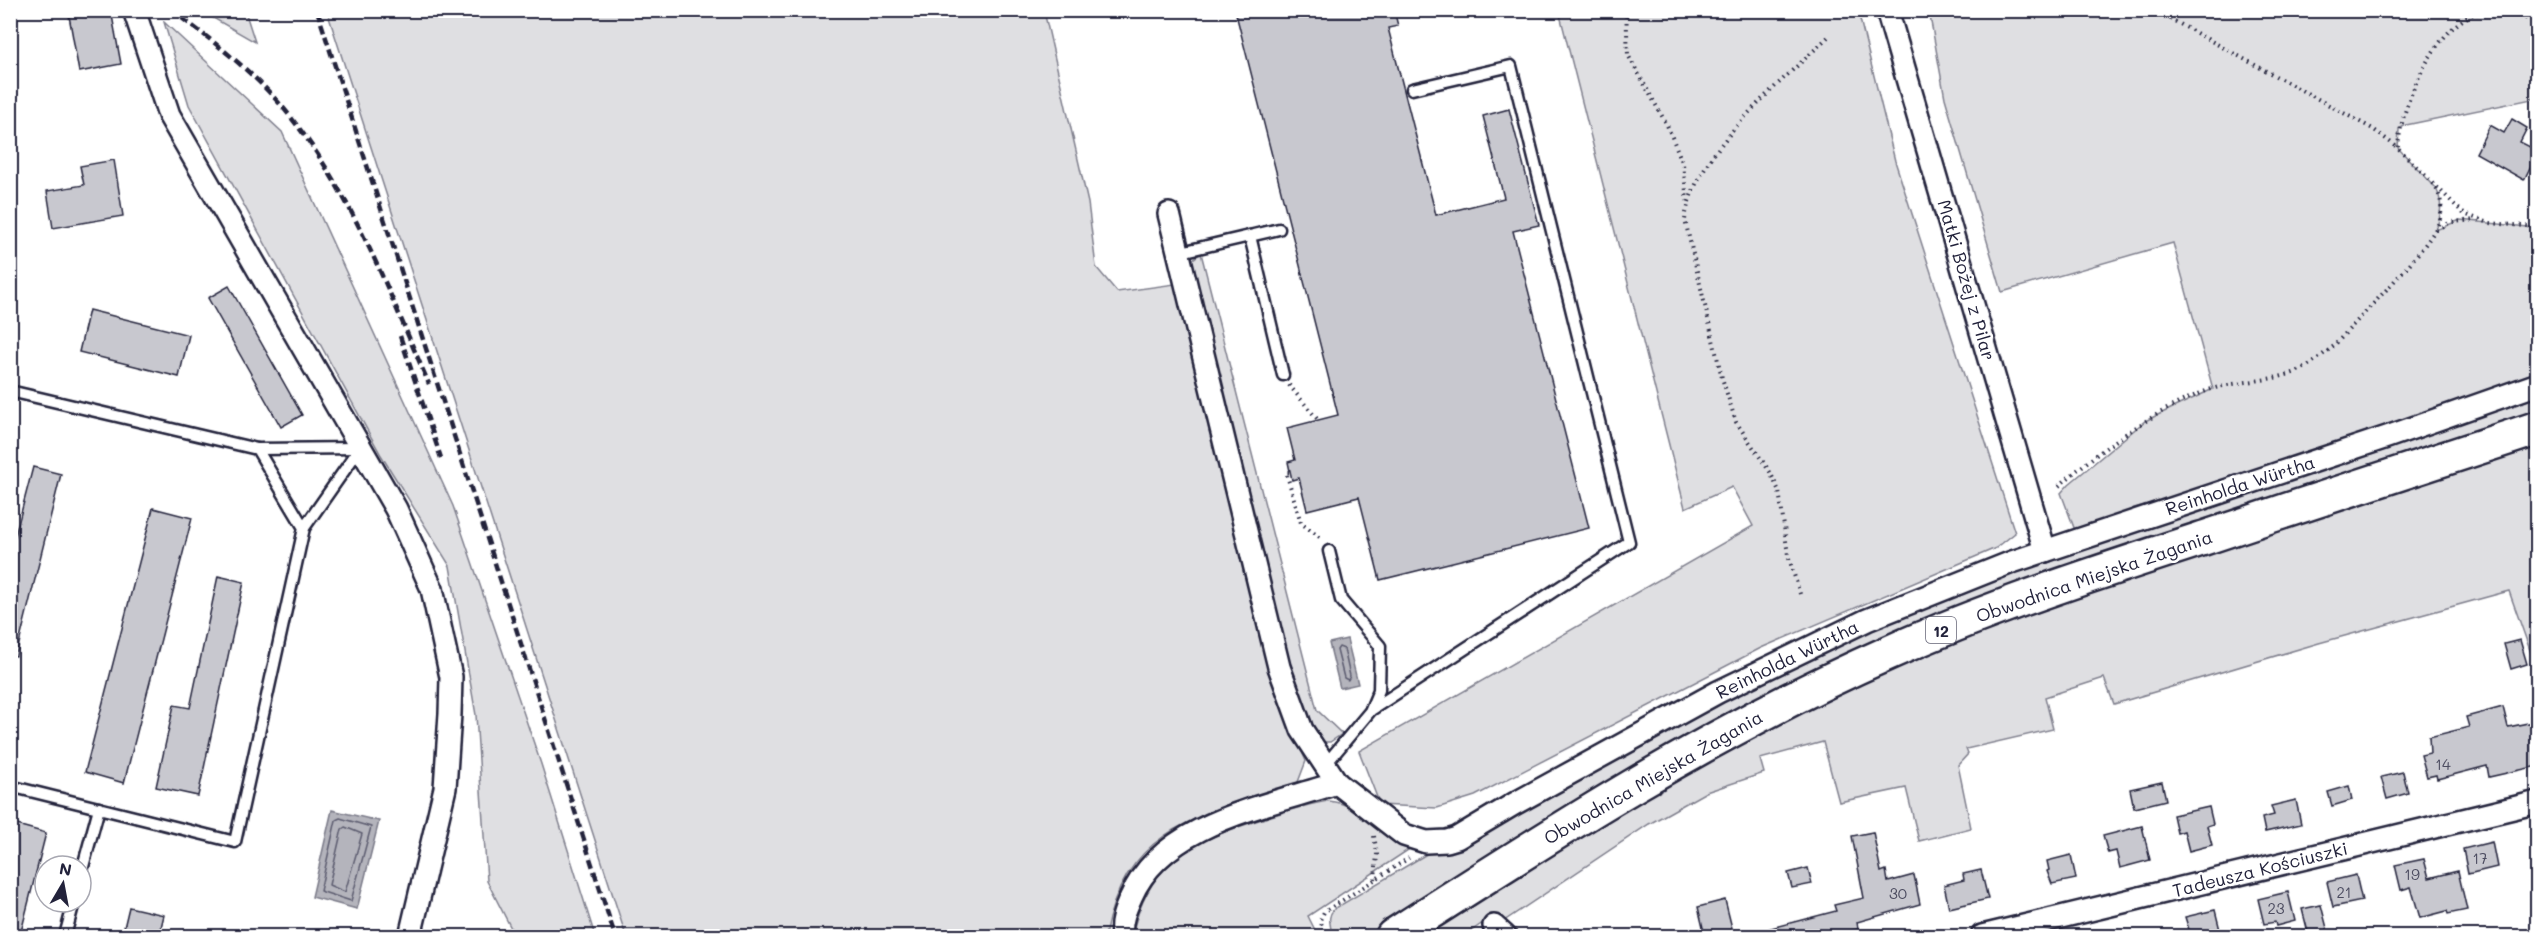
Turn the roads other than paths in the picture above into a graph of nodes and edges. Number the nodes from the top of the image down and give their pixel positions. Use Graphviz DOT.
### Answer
graph roads {
  1 [pos="134,10"];
  2 [pos="1887,10"];
  3 [pos="1412,88"];
  4 [pos="1169,214"];
  5 [pos="1279,229"];
  6 [pos="1250,236"];
  7 [pos="1177,253"];
  8 [pos="1283,375"];
  9 [pos="2538,384"];
  10 [pos="10,391"];
  11 [pos="2538,428"];
  12 [pos="360,448"];
  13 [pos="257,449"];
  14 [pos="304,528"];
  15 [pos="1329,551"];
  16 [pos="2045,551"];
  17 [pos="1371,710"];
  18 [pos="1325,765"];
  19 [pos="1337,783"];
  20 [pos="10,786"];
  21 [pos="2538,802"];
  22 [pos="99,808"];
  23 [pos="86,854"];
  24 [pos="71,914"];
  25 [pos="1120,933"];
  26 [pos="65,936"];
  27 [pos="410,936"];
  28 [pos="1392,936"];
  29 [pos="1982,936"];
  1 -- 12 [label="street"];
  2 -- 16 [label="street, Matki Bożej z Pilar"];
  3 -- 17 [label="lane"];
  4 -- 7 [label="street, Reinholda Würtha"];
  5 -- 6 [label="lane"];
  6 -- 7 [label="lane"];
  6 -- 8 [label="lane"];
  7 -- 18 [label="street, Reinholda Würtha"];
  9 -- 16 [label="street, Reinholda Würtha"];
  10 -- 13 [label="lane"];
  11 -- 28 [label="main road, Obwodnica Miejska Żagania / 12"];
  12 -- 13 [label="lane"];
  12 -- 14 [label="lane"];
  12 -- 27 [label="street"];
  13 -- 14 [label="lane"];
  14 -- 22 [label="lane"];
  15 -- 17 [label="lane"];
  16 -- 19 [label="street, Reinholda Würtha"];
  17 -- 18 [label="lane"];
  18 -- 19 [label="street, Reinholda Würtha"];
  19 -- 25 [label="street"];
  20 -- 22 [label="lane"];
  21 -- 29 [label="street, Tadeusza Kościuszki"];
  22 -- 23 [label="lane"];
  24 -- 26 [label="lane"];
}
